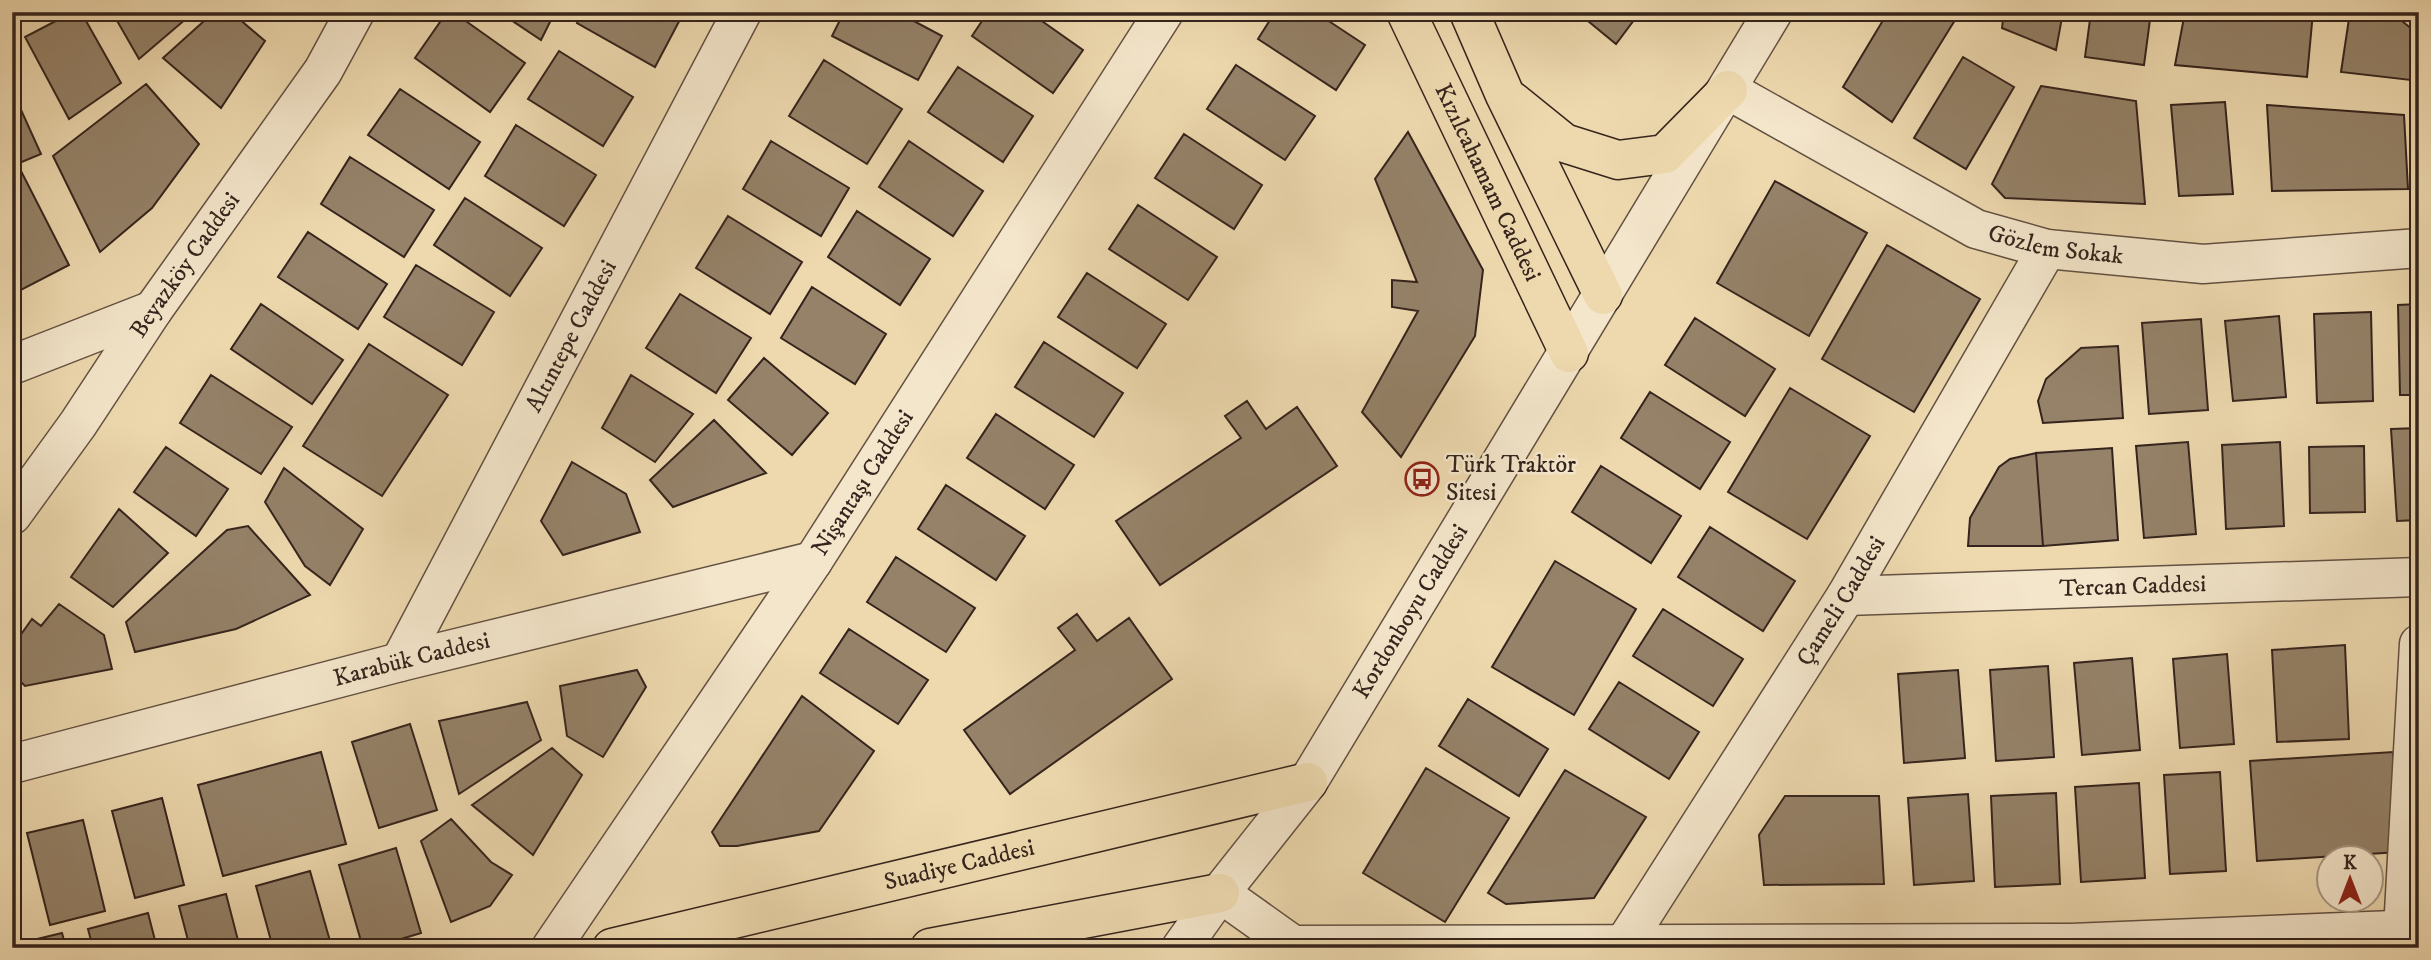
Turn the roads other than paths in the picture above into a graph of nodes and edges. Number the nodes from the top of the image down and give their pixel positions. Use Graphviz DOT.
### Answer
graph roads {
  1 [pos="355,12"];
  2 [pos="742,12"];
  3 [pos="1164,12"];
  4 [pos="1406,12"];
  5 [pos="1469,12"];
  6 [pos="1773,12"];
  7 [pos="1728,90"];
  8 [pos="1504,95"];
  9 [pos="2419,248"];
  10 [pos="2047,249"];
  11 [pos="1603,295"];
  12 [pos="153,310"];
  13 [pos="1569,353"];
  14 [pos="12,365"];
  15 [pos="12,515"];
  16 [pos="813,561"];
  17 [pos="2419,577"];
  18 [pos="1846,596"];
  19 [pos="2419,643"];
  20 [pos="400,662"];
  21 [pos="12,764"];
  22 [pos="1308,782"];
  23 [pos="1220,893"];
  24 [pos="2407,936"];
  25 [pos="1624,944"];
  26 [pos="2071,946"];
  27 [pos="551,948"];
  28 [pos="612,948"];
  29 [pos="930,948"];
  30 [pos="1181,948"];
  1 -- 12 [label="street, Beyazköy Caddesi"];
  2 -- 20 [label="street, Altıntepe Caddesi"];
  3 -- 16 [label="street, Nişantaşı Caddesi"];
  4 -- 13 [label="main road, Kızılcahamam Caddesi"];
  5 -- 8 [label="main road"];
  6 -- 7 [label="street, Kordonboyu Caddesi"];
  7 -- 8 [label="main road"];
  7 -- 10 [label="street, Gözlem Sokak"];
  7 -- 11 [label="street, Kordonboyu Caddesi"];
  8 -- 11 [label="main road"];
  9 -- 10 [label="street, Gözlem Sokak"];
  10 -- 18 [label="street, Çameli Caddesi"];
  11 -- 13 [label="street, Kordonboyu Caddesi"];
  12 -- 14 [label="street"];
  12 -- 15 [label="street, Beyazköy Caddesi"];
  13 -- 22 [label="street, Kordonboyu Caddesi"];
  16 -- 20 [label="street, Karabük Caddesi"];
  16 -- 27 [label="street, Nişantaşı Caddesi"];
  17 -- 18 [label="street, Tercan Caddesi"];
  18 -- 25 [label="street, Çameli Caddesi"];
  19 -- 24 [label="street"];
  20 -- 21 [label="street, Karabük Caddesi"];
  22 -- 23 [label="street, Kordonboyu Caddesi"];
  22 -- 28 [label="main road, Suadiye Caddesi"];
  23 -- 25 [label="street"];
  23 -- 29 [label="main road"];
  23 -- 30 [label="street, Kordonboyu Caddesi"];
  24 -- 26 [label="street"];
  25 -- 26 [label="street"];
}
